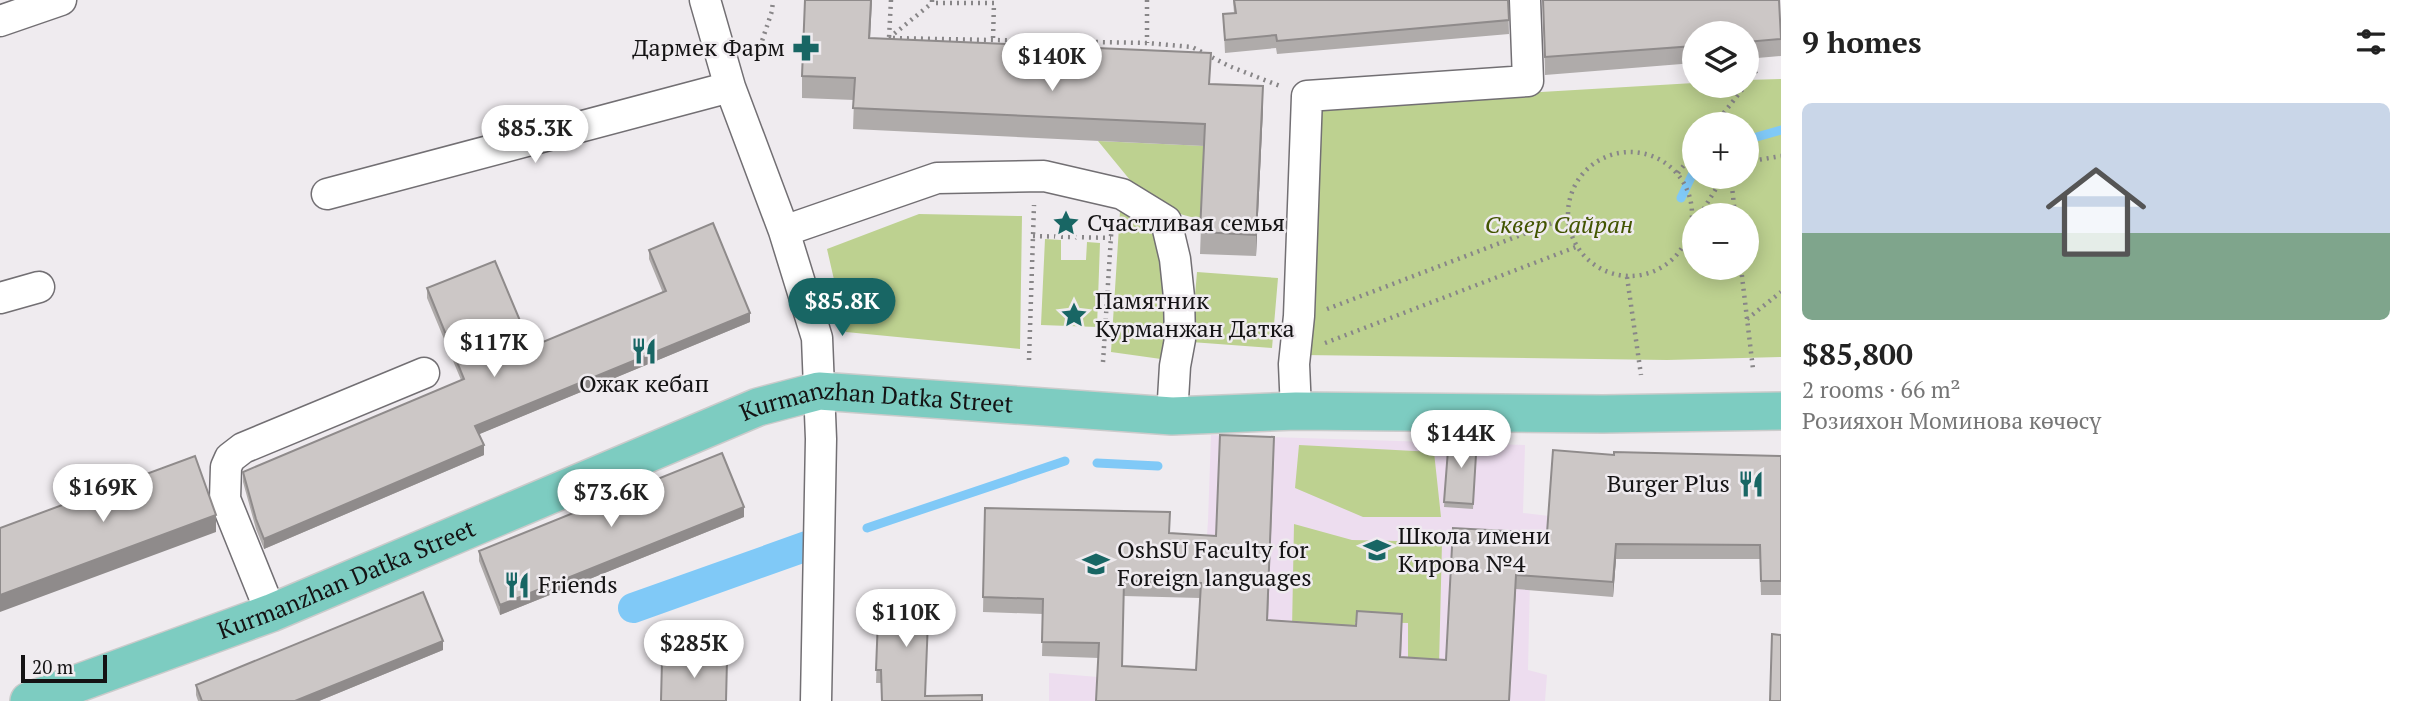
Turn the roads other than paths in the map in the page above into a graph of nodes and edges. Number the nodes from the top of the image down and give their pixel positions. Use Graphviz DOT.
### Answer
graph roads {
  1 [pos="61,0"];
  2 [pos="705,0"];
  3 [pos="1525,0"];
  4 [pos="0,21"];
  5 [pos="730,87"];
  6 [pos="327,194"];
  7 [pos="784,232"];
  8 [pos="38,286"];
  9 [pos="0,298"];
  10 [pos="424,373"];
  11 [pos="820,391"];
  12 [pos="1296,411"];
  13 [pos="1781,411"];
  14 [pos="1172,416"];
  15 [pos="271,613"];
  16 [pos="29,701"];
  17 [pos="817,701"];
  1 -- 4 [label="street"];
  2 -- 5 [label="street"];
  3 -- 12 [label="street"];
  5 -- 6 [label="street"];
  5 -- 7 [label="street"];
  7 -- 11 [label="street"];
  7 -- 14 [label="street"];
  8 -- 9 [label="street"];
  10 -- 15 [label="street"];
  11 -- 14 [label="main road, Kurmanzhan Datka Street"];
  11 -- 15 [label="main road, Kurmanzhan Datka Street"];
  11 -- 17 [label="street"];
  12 -- 13 [label="main road, Kurmanzhan Datka Street"];
  12 -- 14 [label="main road, Kurmanzhan Datka Street"];
  15 -- 16 [label="main road, Kurmanzhan Datka Street"];
}
